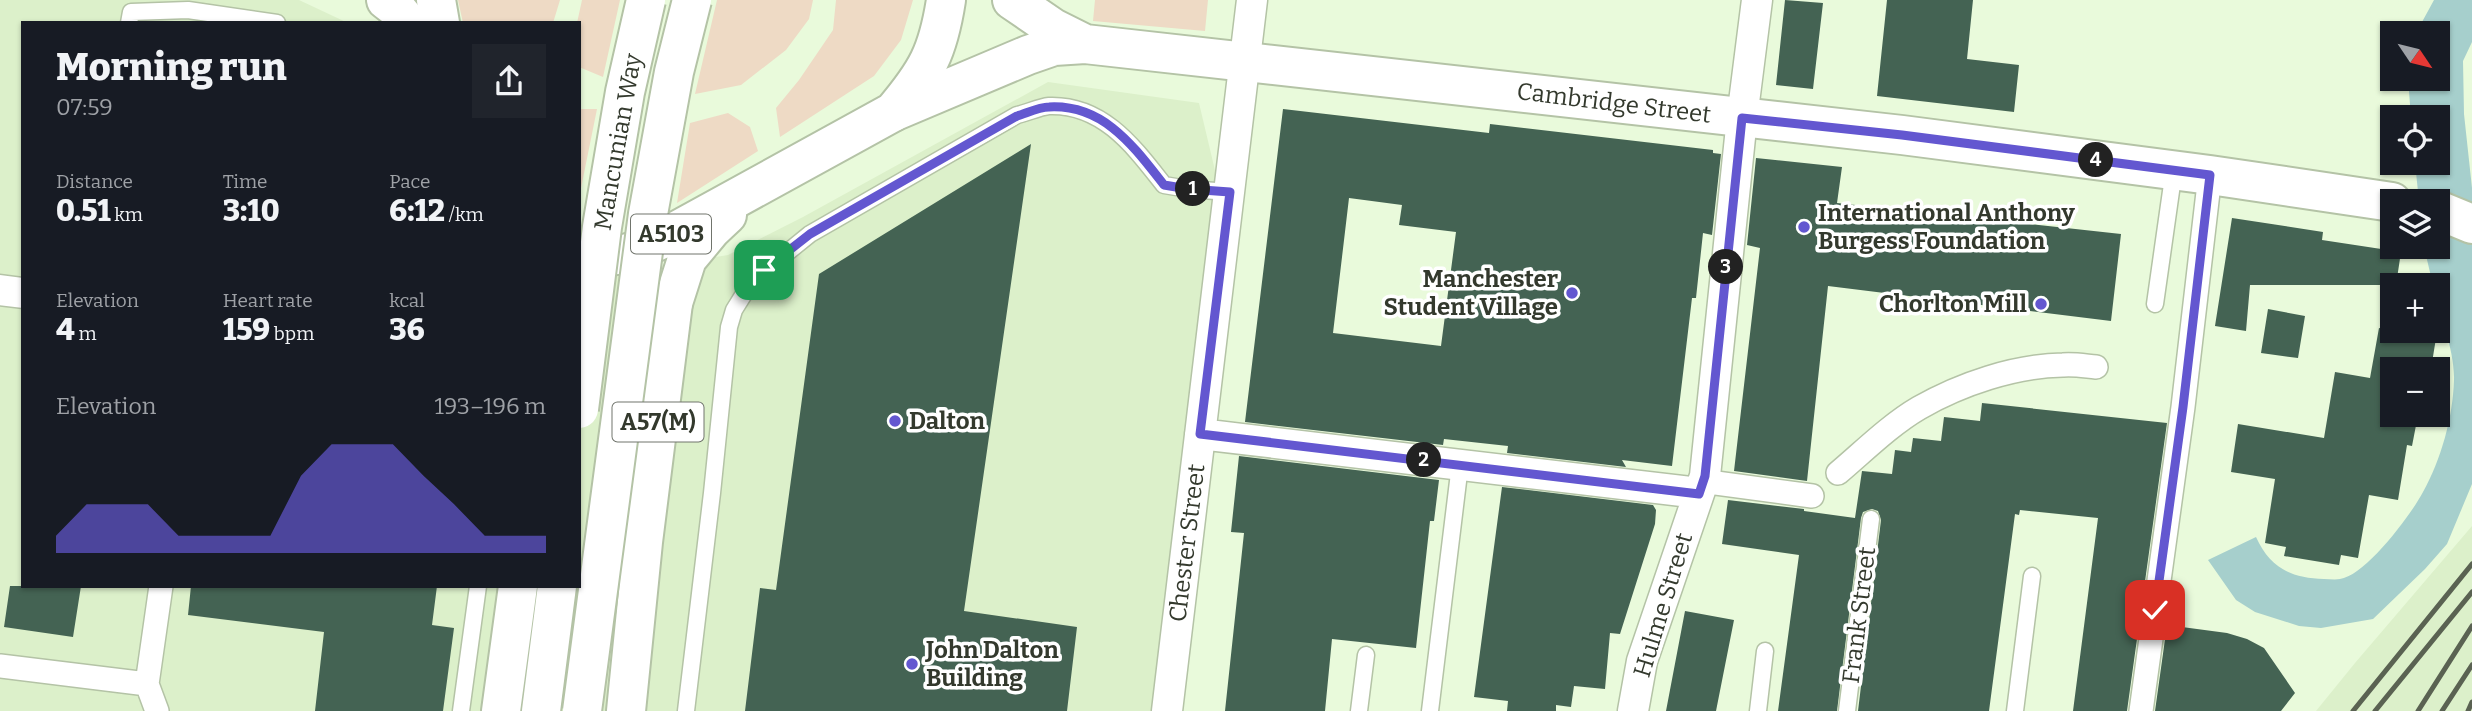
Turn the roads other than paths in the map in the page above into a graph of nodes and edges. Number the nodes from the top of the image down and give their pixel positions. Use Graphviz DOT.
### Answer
graph roads {
  1 [pos="386,0"];
  2 [pos="436,0"];
  3 [pos="646,0"];
  4 [pos="692,0"];
  5 [pos="946,0"];
  6 [pos="1012,0"];
  7 [pos="1252,0"];
  8 [pos="1756,0"];
  9 [pos="130,21"];
  10 [pos="263,21"];
  11 [pos="406,21"];
  12 [pos="440,21"];
  13 [pos="1085,44"];
  14 [pos="1244,60"];
  15 [pos="893,112"];
  16 [pos="1742,118"];
  17 [pos="2192,173"];
  18 [pos="756,188"];
  19 [pos="1230,192"];
  20 [pos="2380,200"];
  21 [pos="581,250"];
  22 [pos="0,290"];
  23 [pos="21,293"];
  24 [pos="2155,304"];
  25 [pos="2096,367"];
  26 [pos="581,393"];
  27 [pos="1200,434"];
  28 [pos="1460,465"];
  29 [pos="1839,473"];
  30 [pos="1707,488"];
  31 [pos="1812,496"];
  32 [pos="1871,519"];
  33 [pos="2032,576"];
  34 [pos="162,588"];
  35 [pos="478,588"];
  36 [pos="519,588"];
  37 [pos="557,588"];
  38 [pos="1765,651"];
  39 [pos="1366,655"];
  40 [pos="0,666"];
  41 [pos="147,684"];
  42 [pos="157,711"];
  43 [pos="461,711"];
  44 [pos="501,711"];
  45 [pos="541,711"];
  46 [pos="582,711"];
  47 [pos="626,711"];
  48 [pos="686,711"];
  49 [pos="1167,711"];
  50 [pos="1359,711"];
  51 [pos="1430,711"];
  52 [pos="1633,711"];
  53 [pos="1758,711"];
  54 [pos="1847,711"];
  55 [pos="2015,711"];
  56 [pos="2141,711"];
  1 -- 11 [label="main road"];
  2 -- 12 [label="main road"];
  3 -- 26 [label="main road, Mancunian Way / A57(M), bridge"];
  4 -- 46 [label="main road, Mancunian Way / A57(M), bridge"];
  5 -- 15 [label="main road, A5103"];
  6 -- 13 [label="main road, Cambridge Street"];
  7 -- 14 [label="street, Chester Street"];
  8 -- 16 [label="street, Hulme Street"];
  9 -- 10 [label="lane"];
  13 -- 14 [label="main road, Cambridge Street"];
  13 -- 15 [label="main road, Cambridge Street"];
  14 -- 16 [label="main road, Cambridge Street"];
  14 -- 19 [label="street, Chester Street"];
  15 -- 18 [label="main road, A5103"];
  16 -- 17 [label="main road, Cambridge Street"];
  16 -- 30 [label="street, Hulme Street"];
  17 -- 20 [label="main road, Cambridge Street"];
  17 -- 24 [label="lane"];
  17 -- 56 [label="street"];
  18 -- 21 [label="main road, A5103"];
  18 -- 47 [label="main road, A57(M)"];
  19 -- 27 [label="street, Chester Street"];
  19 -- 48 [label="lane"];
  22 -- 23 [label="street"];
  25 -- 29 [label="street"];
  27 -- 28 [label="street"];
  27 -- 49 [label="street, Chester Street"];
  28 -- 30 [label="street"];
  28 -- 51 [label="lane"];
  30 -- 31 [label="street"];
  30 -- 52 [label="street, Hulme Street"];
  32 -- 54 [label="lane, Frank Street"];
  33 -- 55 [label="lane"];
  34 -- 41 [label="street"];
  35 -- 43 [label="lane"];
  36 -- 44 [label="main road"];
  37 -- 45 [label="main road"];
  38 -- 53 [label="lane"];
  39 -- 50 [label="lane"];
  40 -- 41 [label="street"];
  41 -- 42 [label="street"];
}
